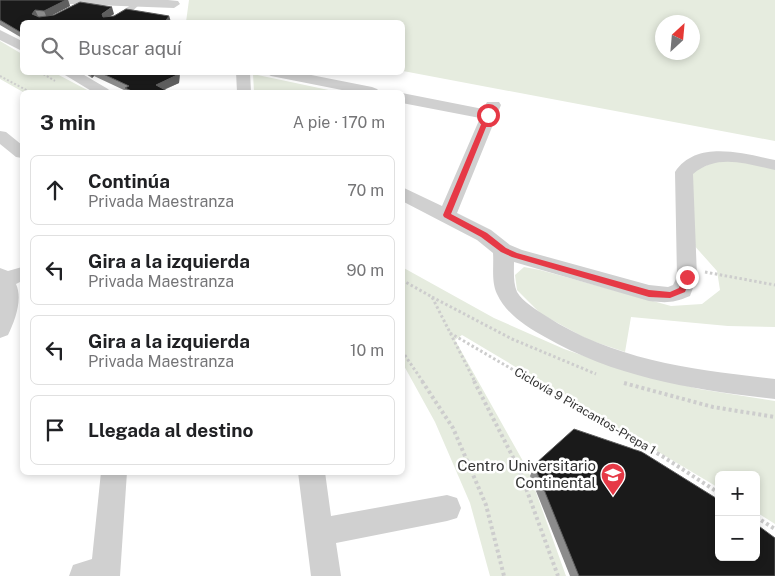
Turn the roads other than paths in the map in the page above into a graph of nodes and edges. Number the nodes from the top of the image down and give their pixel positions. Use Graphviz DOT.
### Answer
graph roads {
  1 [pos="88,1"];
  2 [pos="138,2"];
  3 [pos="174,4"];
  4 [pos="70,5"];
  5 [pos="112,20"];
  6 [pos="0,34"];
  7 [pos="20,46"];
  8 [pos="72,75"];
  9 [pos="243,75"];
  10 [pos="286,75"];
  11 [pos="99,90"];
  12 [pos="244,90"];
  13 [pos="362,90"];
  14 [pos="405,98"];
  15 [pos="0,136"];
  16 [pos="20,151"];
  17 [pos="775,164"];
  18 [pos="405,194"];
  19 [pos="447,215"];
  20 [pos="504,258"];
  21 [pos="7,278"];
  22 [pos="0,330"];
  23 [pos="775,388"];
  24 [pos="114,475"];
  25 [pos="311,475"];
  26 [pos="447,508"];
  27 [pos="320,532"];
  28 [pos="99,574"];
  29 [pos="326,576"];
  1 -- 2 [label="street"];
  1 -- 4 [label="street"];
  2 -- 3 [label="street"];
  2 -- 5 [label="lane"];
  6 -- 7 [label="street"];
  8 -- 11 [label="street"];
  9 -- 12 [label="street"];
  10 -- 13 [label="street"];
  14 -- 19 [label="street"];
  15 -- 16 [label="street"];
  17 -- 20 [label="street"];
  18 -- 19 [label="street"];
  19 -- 20 [label="street"];
  20 -- 23 [label="street"];
  21 -- 22 [label="street"];
  24 -- 28 [label="street"];
  25 -- 27 [label="street"];
  26 -- 27 [label="street"];
  27 -- 29 [label="street"];
}
